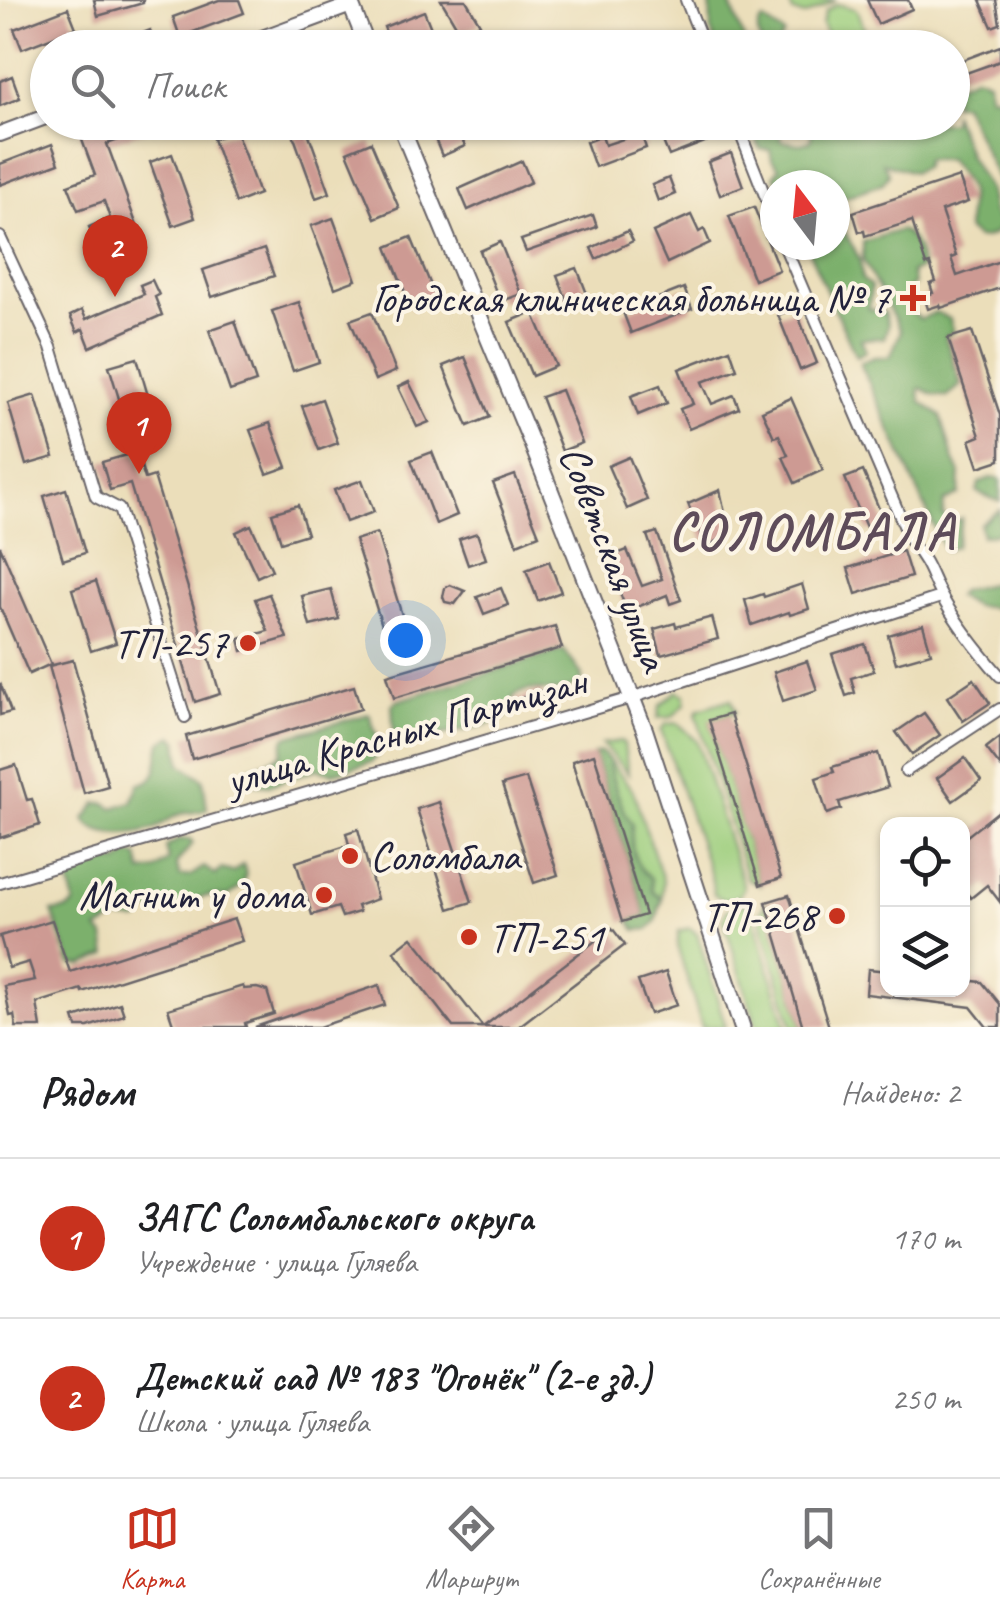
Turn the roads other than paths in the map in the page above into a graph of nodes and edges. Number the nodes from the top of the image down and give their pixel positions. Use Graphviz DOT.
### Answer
graph roads {
  1 [pos="686,0"];
  2 [pos="353,2"];
  3 [pos="281,30"];
  4 [pos="362,30"];
  5 [pos="698,30"];
  6 [pos="30,123"];
  7 [pos="0,134"];
  8 [pos="406,140"];
  9 [pos="743,140"];
  10 [pos="760,183"];
  11 [pos="0,237"];
  12 [pos="790,260"];
  13 [pos="942,597"];
  14 [pos="1000,676"];
  15 [pos="632,698"];
  16 [pos="1000,709"];
  17 [pos="185,718"];
  18 [pos="906,771"];
  19 [pos="0,883"];
  20 [pos="742,1027"];
  1 -- 5 [label="street"];
  2 -- 3 [label="main road"];
  2 -- 4 [label="main road"];
  6 -- 7 [label="main road"];
  8 -- 15 [label="main road, Советская улица"];
  9 -- 10 [label="street"];
  11 -- 17 [label="street"];
  12 -- 13 [label="street"];
  13 -- 14 [label="street"];
  13 -- 15 [label="street, улица Красных Партизан"];
  15 -- 19 [label="street, улица Красных Партизан"];
  15 -- 20 [label="main road, Советская улица"];
  16 -- 18 [label="street"];
}
